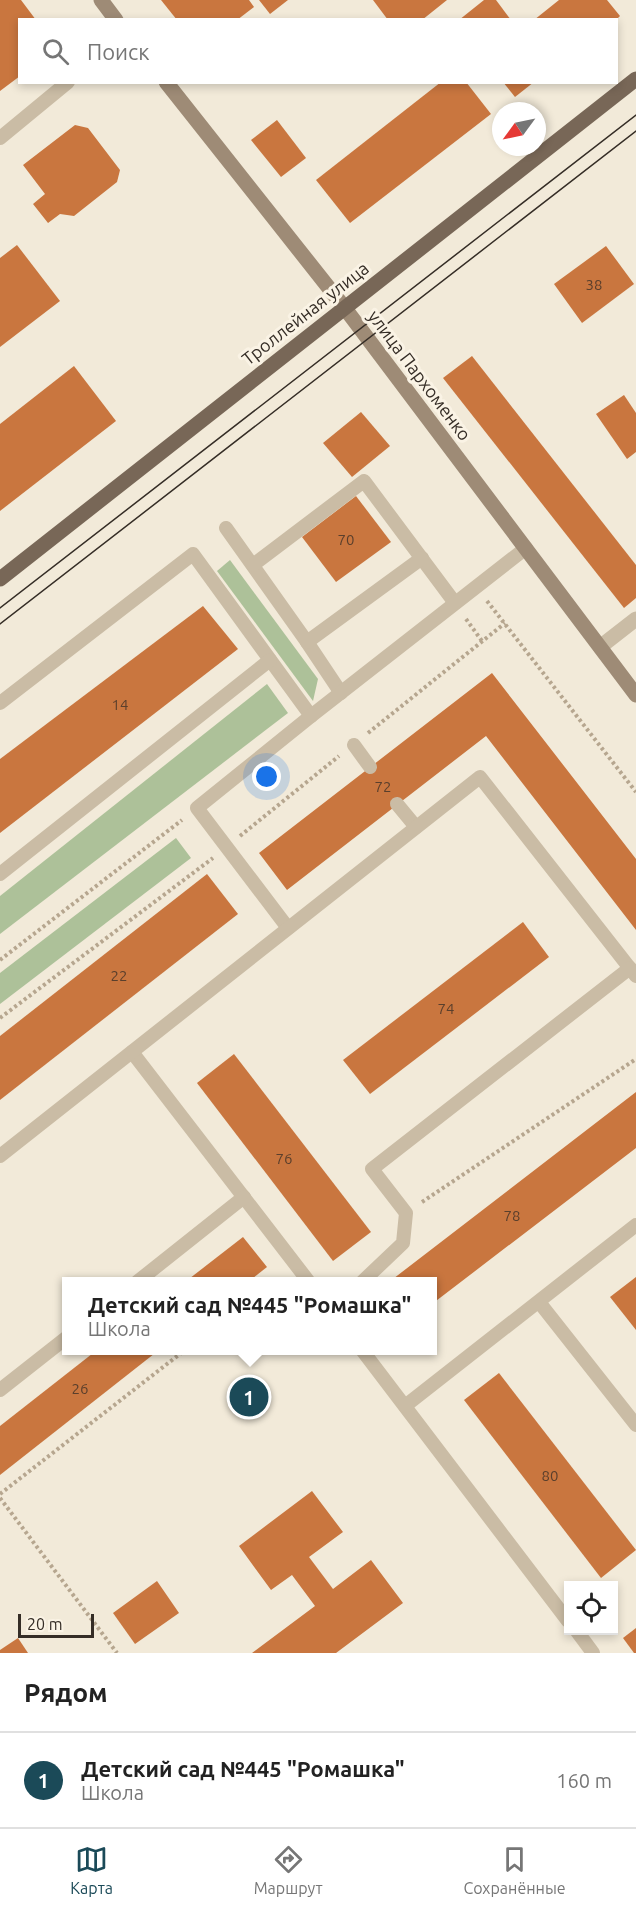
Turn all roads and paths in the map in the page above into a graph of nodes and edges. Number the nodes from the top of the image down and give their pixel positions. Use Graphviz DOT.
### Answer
graph roads {
  1 [pos="101,0"];
  2 [pos="114,18"];
  3 [pos="635,82"];
  4 [pos="66,84"];
  5 [pos="168,84"];
  6 [pos="0,138"];
  7 [pos="344,307"];
  8 [pos="226,528"];
  9 [pos="526,548"];
  10 [pos="422,558"];
  11 [pos="253,565"];
  12 [pos="0,579"];
  13 [pos="476,586"];
  14 [pos="455,603"];
  15 [pos="636,619"];
  16 [pos="505,623"];
  17 [pos="482,641"];
  18 [pos="307,642"];
  19 [pos="600,647"];
  20 [pos="270,660"];
  21 [pos="341,693"];
  22 [pos="636,695"];
  23 [pos="0,703"];
  24 [pos="311,716"];
  25 [pos="354,745"];
  26 [pos="370,767"];
  27 [pos="636,792"];
  28 [pos="397,804"];
  29 [pos="197,808"];
  30 [pos="416,827"];
  31 [pos="227,847"];
  32 [pos="0,874"];
  33 [pos="288,928"];
  34 [pos="0,960"];
  35 [pos="633,972"];
  36 [pos="0,1017"];
  37 [pos="132,1052"];
  38 [pos="636,1059"];
  39 [pos="0,1156"];
  40 [pos="244,1197"];
  41 [pos="406,1213"];
  42 [pos="636,1225"];
  43 [pos="142,1277"];
  44 [pos="306,1277"];
  45 [pos="366,1277"];
  46 [pos="539,1302"];
  47 [pos="62,1341"];
  48 [pos="179,1355"];
  49 [pos="366,1355"];
  50 [pos="0,1390"];
  51 [pos="405,1406"];
  52 [pos="636,1425"];
  53 [pos="0,1496"];
  54 [pos="564,1616"];
  55 [pos="579,1635"];
  56 [pos="117,1653"];
  57 [pos="592,1653"];
  1 -- 2 [label="street"];
  3 -- 7 [label="main road, Троллейная улица"];
  4 -- 6 [label="lane"];
  5 -- 7 [label="street, улица Пархоменко"];
  7 -- 9 [label="street, улица Пархоменко"];
  7 -- 12 [label="main road, Троллейная улица"];
  8 -- 11 [label="lane"];
  9 -- 13 [label="lane"];
  9 -- 19 [label="street, улица Пархоменко"];
  10 -- 11 [label="lane"];
  10 -- 14 [label="lane"];
  10 -- 18 [label="lane"];
  11 -- 18 [label="lane"];
  13 -- 14 [label="lane"];
  13 -- 16 [label="path"];
  14 -- 17 [label="path"];
  14 -- 21 [label="lane"];
  15 -- 19 [label="street"];
  16 -- 17 [label="path"];
  16 -- 27 [label="path"];
  17 -- 25 [label="path"];
  18 -- 21 [label="lane"];
  19 -- 22 [label="street, улица Пархоменко"];
  20 -- 23 [label="lane"];
  20 -- 24 [label="lane"];
  20 -- 32 [label="lane"];
  21 -- 24 [label="lane"];
  24 -- 29 [label="lane"];
  25 -- 26 [label="lane"];
  25 -- 31 [label="path"];
  28 -- 30 [label="lane"];
  29 -- 31 [label="lane"];
  29 -- 34 [label="path"];
  30 -- 33 [label="lane"];
  30 -- 35 [label="lane"];
  31 -- 33 [label="lane"];
  31 -- 36 [label="path"];
  33 -- 37 [label="lane"];
  35 -- 41 [label="lane"];
  37 -- 39 [label="lane"];
  37 -- 40 [label="lane"];
  38 -- 41 [label="path"];
  40 -- 43 [label="lane"];
  40 -- 44 [label="lane"];
  41 -- 45 [label="lane"];
  42 -- 46 [label="lane"];
  46 -- 51 [label="lane"];
  46 -- 52 [label="lane"];
  47 -- 50 [label="lane"];
  48 -- 53 [label="path"];
  49 -- 51 [label="lane"];
  51 -- 54 [label="lane"];
  53 -- 56 [label="path"];
  55 -- 57 [label="lane"];
}
